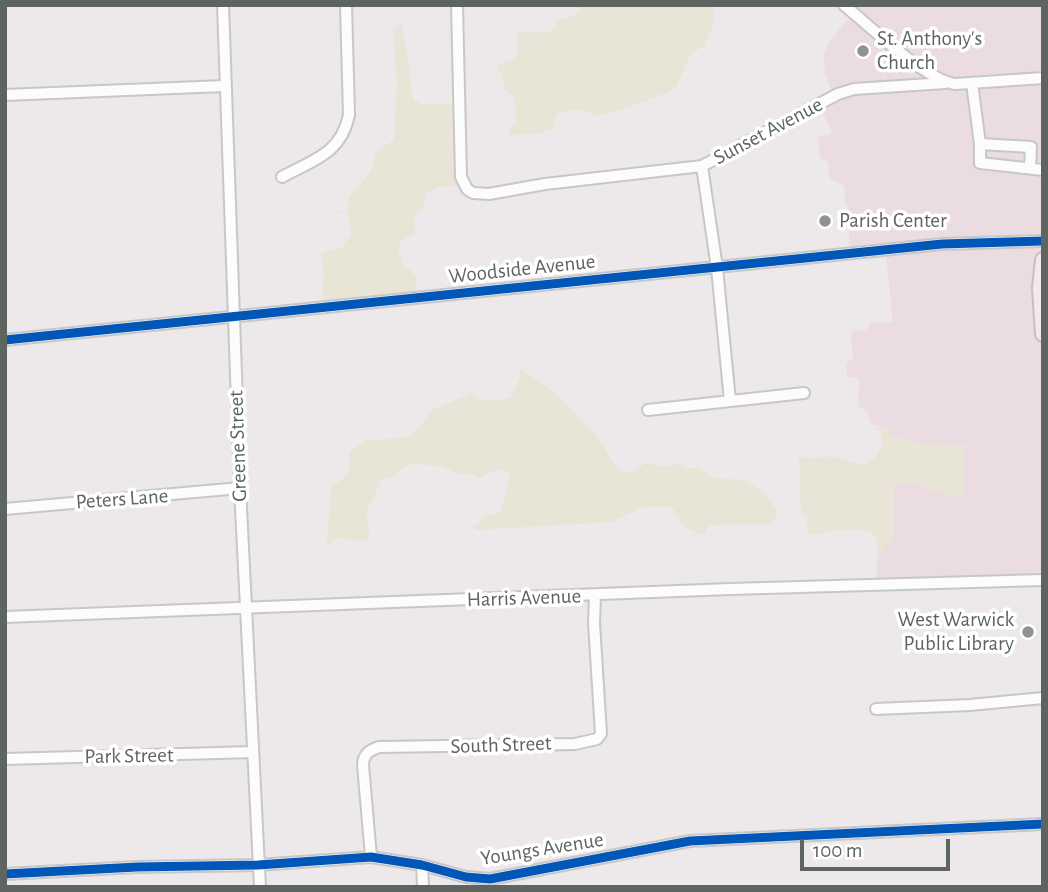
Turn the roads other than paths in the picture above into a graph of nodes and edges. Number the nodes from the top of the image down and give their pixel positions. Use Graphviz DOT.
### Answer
graph roads {
  1 [pos="223,5"];
  2 [pos="346,5"];
  3 [pos="457,5"];
  4 [pos="844,5"];
  5 [pos="1043,78"];
  6 [pos="945,83"];
  7 [pos="972,83"];
  8 [pos="224,86"];
  9 [pos="5,95"];
  10 [pos="980,144"];
  11 [pos="702,166"];
  12 [pos="1030,168"];
  13 [pos="1043,170"];
  14 [pos="282,177"];
  15 [pos="1043,241"];
  16 [pos="1043,260"];
  17 [pos="717,268"];
  18 [pos="234,317"];
  19 [pos="1043,334"];
  20 [pos="5,340"];
  21 [pos="804,393"];
  22 [pos="730,401"];
  23 [pos="648,410"];
  24 [pos="240,488"];
  25 [pos="5,509"];
  26 [pos="1043,580"];
  27 [pos="595,595"];
  28 [pos="246,608"];
  29 [pos="5,617"];
  30 [pos="1043,698"];
  31 [pos="876,709"];
  32 [pos="253,752"];
  33 [pos="5,759"];
  34 [pos="1043,824"];
  35 [pos="371,857"];
  36 [pos="258,865"];
  37 [pos="422,865"];
  38 [pos="5,874"];
  39 [pos="260,887"];
  40 [pos="423,887"];
  1 -- 8 [label="street, Greene Street"];
  2 -- 14 [label="street"];
  3 -- 11 [label="street, Sunset Avenue"];
  4 -- 6 [label="street"];
  5 -- 7 [label="street, Sunset Avenue"];
  6 -- 7 [label="street, Sunset Avenue"];
  6 -- 11 [label="street, Sunset Avenue"];
  7 -- 10 [label="street"];
  8 -- 9 [label="street"];
  8 -- 18 [label="street, Greene Street"];
  10 -- 12 [label="street"];
  10 -- 12 [label="street"];
  11 -- 17 [label="street"];
  12 -- 13 [label="street"];
  15 -- 17 [label="street, Woodside Avenue"];
  16 -- 19 [label="main road"];
  17 -- 18 [label="street, Woodside Avenue"];
  17 -- 22 [label="street"];
  18 -- 20 [label="street, Woodside Avenue"];
  18 -- 24 [label="street, Greene Street"];
  21 -- 22 [label="street"];
  22 -- 23 [label="street"];
  24 -- 25 [label="street, Peters Lane"];
  24 -- 28 [label="street, Greene Street"];
  26 -- 27 [label="street, Harris Avenue"];
  27 -- 28 [label="street, Harris Avenue"];
  27 -- 35 [label="street, South Street"];
  28 -- 29 [label="street, Harris Avenue"];
  28 -- 32 [label="street, Greene Street"];
  30 -- 31 [label="street"];
  32 -- 33 [label="street, Park Street"];
  32 -- 36 [label="street, Greene Street"];
  34 -- 37 [label="street, Youngs Avenue"];
  35 -- 36 [label="street, Youngs Avenue"];
  35 -- 37 [label="street, Youngs Avenue"];
  36 -- 38 [label="street, Youngs Avenue"];
  36 -- 39 [label="street, Greene Street"];
  37 -- 40 [label="street"];
}
